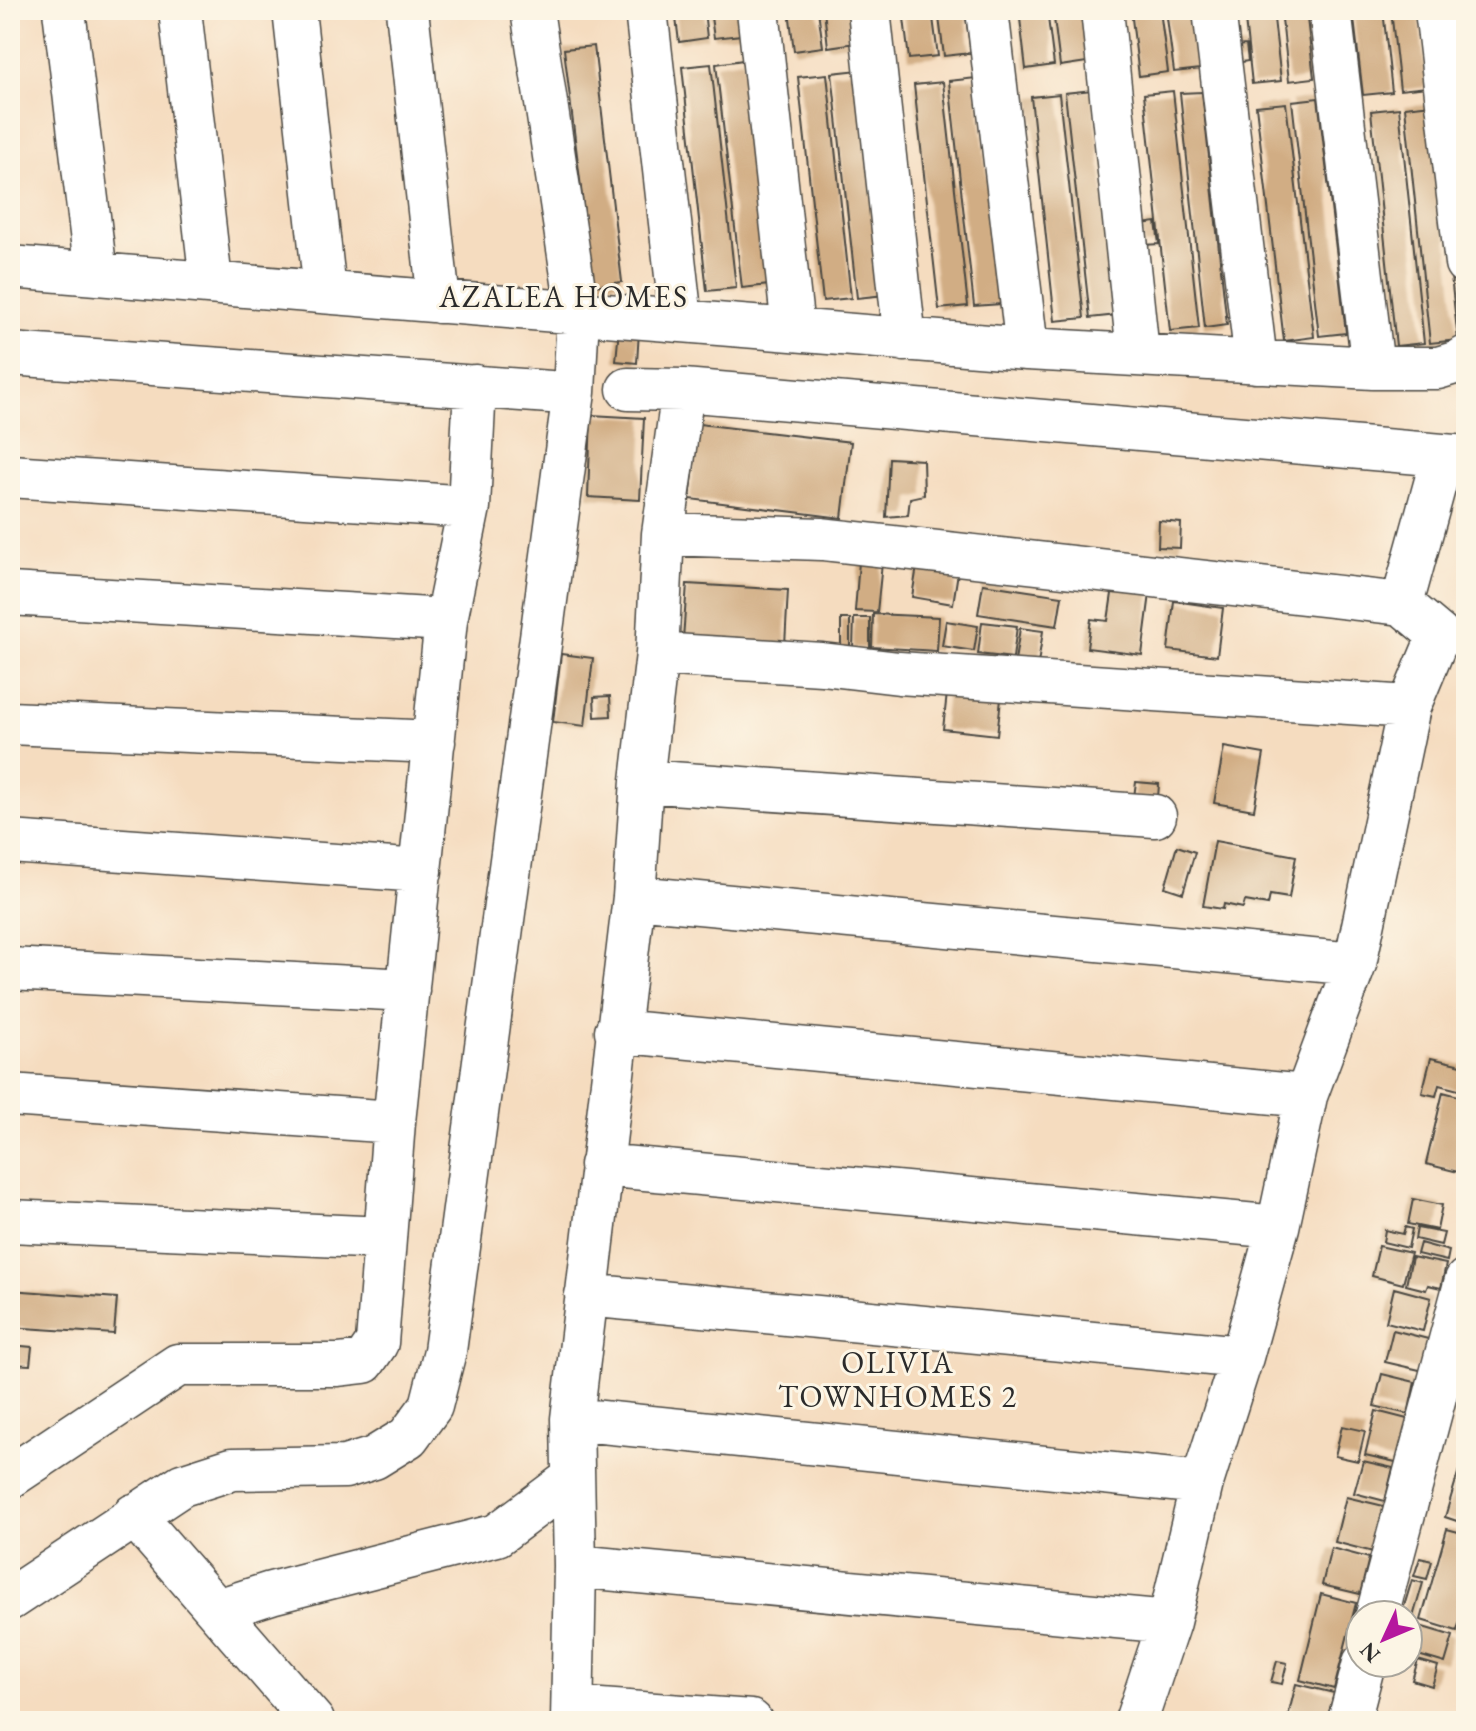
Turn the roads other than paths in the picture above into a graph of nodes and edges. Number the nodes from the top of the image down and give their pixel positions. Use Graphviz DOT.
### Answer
graph roads {
  1 [pos="64,10"];
  2 [pos="180,10"];
  3 [pos="294,10"];
  4 [pos="407,10"];
  5 [pos="532,10"];
  6 [pos="646,10"];
  7 [pos="758,10"];
  8 [pos="869,10"];
  9 [pos="987,10"];
  10 [pos="1102,10"];
  11 [pos="1214,10"];
  12 [pos="1330,10"];
  13 [pos="1436,10"];
  14 [pos="1466,263"];
  15 [pos="10,267"];
  16 [pos="96,274"];
  17 [pos="211,282"];
  18 [pos="325,292"];
  19 [pos="439,302"];
  20 [pos="578,315"];
  21 [pos="681,320"];
  22 [pos="793,329"];
  23 [pos="905,340"];
  24 [pos="1027,349"];
  25 [pos="1138,353"];
  26 [pos="10,354"];
  27 [pos="1466,357"];
  28 [pos="1256,362"];
  29 [pos="1373,368"];
  30 [pos="475,386"];
  31 [pos="628,389"];
  32 [pos="683,390"];
  33 [pos="550,392"];
  34 [pos="1454,456"];
  35 [pos="10,476"];
  36 [pos="469,507"];
  37 [pos="663,534"];
  38 [pos="10,594"];
  39 [pos="1402,604"];
  40 [pos="446,620"];
  41 [pos="657,654"];
  42 [pos="1409,707"];
  43 [pos="10,723"];
  44 [pos="434,742"];
  45 [pos="642,781"];
  46 [pos="1155,816"];
  47 [pos="10,842"];
  48 [pos="421,871"];
  49 [pos="634,897"];
  50 [pos="1355,964"];
  51 [pos="10,969"];
  52 [pos="408,990"];
  53 [pos="616,1031"];
  54 [pos="10,1095"];
  55 [pos="1306,1096"];
  56 [pos="394,1122"];
  57 [pos="601,1165"];
  58 [pos="10,1221"];
  59 [pos="1278,1227"];
  60 [pos="385,1238"];
  61 [pos="1466,1280"];
  62 [pos="586,1295"];
  63 [pos="1242,1357"];
  64 [pos="1454,1376"];
  65 [pos="572,1419"];
  66 [pos="10,1477"];
  67 [pos="573,1478"];
  68 [pos="1202,1483"];
  69 [pos="134,1515"];
  70 [pos="575,1566"];
  71 [pos="10,1599"];
  72 [pos="1382,1599"];
  73 [pos="218,1610"];
  74 [pos="1169,1622"];
  75 [pos="1360,1679"];
  76 [pos="572,1715"];
  77 [pos="313,1721"];
  78 [pos="751,1721"];
  79 [pos="1136,1721"];
  80 [pos="1349,1721"];
  1 -- 16 [label="street"];
  2 -- 17 [label="street"];
  3 -- 18 [label="street"];
  4 -- 19 [label="street"];
  5 -- 20 [label="street"];
  6 -- 21 [label="street"];
  7 -- 22 [label="street"];
  8 -- 23 [label="street"];
  9 -- 24 [label="street"];
  10 -- 25 [label="street"];
  11 -- 28 [label="street"];
  12 -- 29 [label="street"];
  13 -- 14 [label="street"];
  15 -- 16 [label="street"];
  16 -- 17 [label="street"];
  17 -- 18 [label="street"];
  18 -- 19 [label="street"];
  19 -- 20 [label="street"];
  20 -- 21 [label="street"];
  20 -- 69 [label="street"];
  21 -- 22 [label="street"];
  22 -- 23 [label="street"];
  23 -- 24 [label="street"];
  24 -- 25 [label="street"];
  25 -- 28 [label="street"];
  26 -- 30 [label="street"];
  27 -- 29 [label="street"];
  28 -- 29 [label="street"];
  30 -- 33 [label="street"];
  30 -- 36 [label="street"];
  31 -- 32 [label="street"];
  32 -- 34 [label="street"];
  32 -- 37 [label="street"];
  34 -- 39 [label="street"];
  35 -- 36 [label="street"];
  36 -- 40 [label="street"];
  37 -- 39 [label="street"];
  37 -- 41 [label="street"];
  38 -- 40 [label="street"];
  39 -- 42 [label="street"];
  40 -- 44 [label="street"];
  41 -- 42 [label="street"];
  41 -- 45 [label="street"];
  42 -- 50 [label="street"];
  43 -- 44 [label="street"];
  44 -- 48 [label="street"];
  45 -- 46 [label="street"];
  45 -- 49 [label="street"];
  47 -- 48 [label="street"];
  48 -- 52 [label="street"];
  49 -- 50 [label="street"];
  49 -- 53 [label="street"];
  50 -- 55 [label="street"];
  51 -- 52 [label="street"];
  52 -- 56 [label="street"];
  53 -- 55 [label="street"];
  53 -- 57 [label="street"];
  54 -- 56 [label="street"];
  55 -- 59 [label="street"];
  56 -- 60 [label="street"];
  57 -- 59 [label="street"];
  57 -- 62 [label="street"];
  58 -- 60 [label="street"];
  59 -- 63 [label="street"];
  60 -- 66 [label="street"];
  61 -- 64 [label="street"];
  62 -- 63 [label="street"];
  62 -- 65 [label="street"];
  63 -- 68 [label="street"];
  64 -- 72 [label="street"];
  65 -- 67 [label="street"];
  65 -- 68 [label="street"];
  67 -- 70 [label="street"];
  67 -- 73 [label="street"];
  68 -- 74 [label="street"];
  69 -- 71 [label="street"];
  69 -- 73 [label="street"];
  70 -- 74 [label="street"];
  70 -- 76 [label="street"];
  73 -- 77 [label="street"];
  74 -- 79 [label="street"];
  75 -- 80 [label="street"];
  76 -- 78 [label="street"];
}
